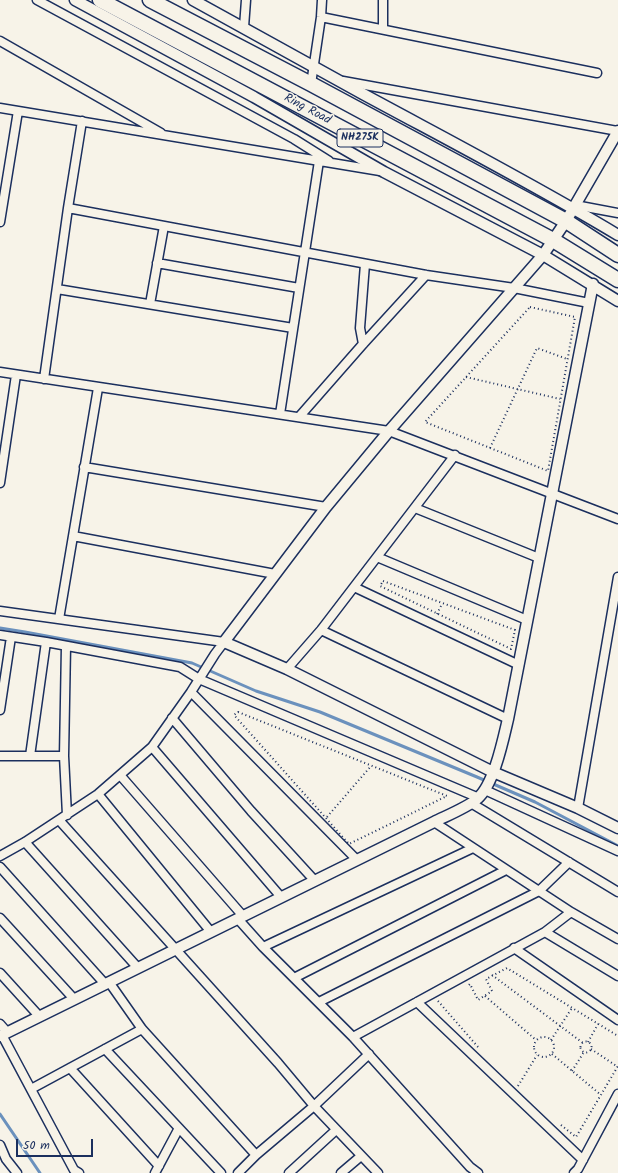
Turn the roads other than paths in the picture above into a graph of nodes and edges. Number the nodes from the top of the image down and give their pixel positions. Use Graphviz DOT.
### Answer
graph roads {
  1 [pos="37,0"];
  2 [pos="75,0"];
  3 [pos="100,0"];
  4 [pos="150,0"];
  5 [pos="193,0"];
  6 [pos="246,0"];
  7 [pos="322,0"];
  8 [pos="384,0"];
  9 [pos="321,17"];
  10 [pos="244,27"];
  11 [pos="383,29"];
  12 [pos="0,41"];
  13 [pos="313,66"];
  14 [pos="597,73"];
  15 [pos="338,80"];
  16 [pos="311,84"];
  17 [pos="0,108"];
  18 [pos="18,111"];
  19 [pos="82,121"];
  20 [pos="618,131"];
  21 [pos="166,136"];
  22 [pos="615,141"];
  23 [pos="319,161"];
  24 [pos="333,163"];
  25 [pos="384,172"];
  26 [pos="574,206"];
  27 [pos="68,208"];
  28 [pos="618,213"];
  29 [pos="566,221"];
  30 [pos="0,222"];
  31 [pos="164,226"];
  32 [pos="618,235"];
  33 [pos="553,240"];
  34 [pos="305,252"];
  35 [pos="543,255"];
  36 [pos="618,255"];
  37 [pos="157,263"];
  38 [pos="365,264"];
  39 [pos="426,275"];
  40 [pos="618,280"];
  41 [pos="593,284"];
  42 [pos="299,288"];
  43 [pos="514,288"];
  44 [pos="57,289"];
  45 [pos="618,301"];
  46 [pos="589,303"];
  47 [pos="150,304"];
  48 [pos="293,328"];
  49 [pos="362,344"];
  50 [pos="0,372"];
  51 [pos="16,375"];
  52 [pos="44,379"];
  53 [pos="98,388"];
  54 [pos="280,414"];
  55 [pos="299,417"];
  56 [pos="389,431"];
  57 [pos="455,455"];
  58 [pos="84,467"];
  59 [pos="0,483"];
  60 [pos="552,493"];
  61 [pos="326,507"];
  62 [pos="414,508"];
  63 [pos="618,519"];
  64 [pos="73,536"];
  65 [pos="377,557"];
  66 [pos="539,558"];
  67 [pos="275,574"];
  68 [pos="618,577"];
  69 [pos="354,587"];
  70 [pos="0,611"];
  71 [pos="59,619"];
  72 [pos="527,620"];
  73 [pos="321,630"];
  74 [pos="0,635"];
  75 [pos="11,637"];
  76 [pos="46,642"];
  77 [pos="224,642"];
  78 [pos="66,646"];
  79 [pos="519,665"];
  80 [pos="287,669"];
  81 [pos="201,675"];
  82 [pos="191,692"];
  83 [pos="0,710"];
  84 [pos="172,718"];
  85 [pos="508,719"];
  86 [pos="152,746"];
  87 [pos="0,756"];
  88 [pos="30,756"];
  89 [pos="64,756"];
  90 [pos="120,775"];
  91 [pos="484,788"];
  92 [pos="98,794"];
  93 [pos="578,808"];
  94 [pos="67,814"];
  95 [pos="59,820"];
  96 [pos="434,822"];
  97 [pos="618,828"];
  98 [pos="25,842"];
  99 [pos="473,848"];
  100 [pos="618,851"];
  101 [pos="0,856"];
  102 [pos="357,860"];
  103 [pos="569,862"];
  104 [pos="0,867"];
  105 [pos="506,870"];
  106 [pos="315,881"];
  107 [pos="539,891"];
  108 [pos="618,892"];
  109 [pos="281,897"];
  110 [pos="571,912"];
  111 [pos="0,918"];
  112 [pos="240,918"];
  113 [pos="211,932"];
  114 [pos="545,932"];
  115 [pos="618,939"];
  116 [pos="264,947"];
  117 [pos="514,948"];
  118 [pos="175,950"];
  119 [pos="138,968"];
  120 [pos="0,973"];
  121 [pos="618,976"];
  122 [pos="294,978"];
  123 [pos="107,983"];
  124 [pos="74,999"];
  125 [pos="319,1002"];
  126 [pos="416,1002"];
  127 [pos="39,1016"];
  128 [pos="618,1020"];
  129 [pos="0,1024"];
  130 [pos="142,1029"];
  131 [pos="3,1034"];
  132 [pos="353,1037"];
  133 [pos="105,1049"];
  134 [pos="369,1054"];
  135 [pos="70,1068"];
  136 [pos="31,1089"];
  137 [pos="618,1094"];
  138 [pos="314,1106"];
  139 [pos="179,1128"];
  140 [pos="336,1130"];
  141 [pos="0,1145"];
  142 [pos="256,1156"];
  143 [pos="361,1156"];
  144 [pos="3,1160"];
  145 [pos="583,1160"];
  146 [pos="157,1169"];
  147 [pos="18,1173"];
  148 [pos="79,1173"];
  149 [pos="221,1173"];
  150 [pos="238,1173"];
  151 [pos="289,1173"];
  152 [pos="341,1173"];
  153 [pos="378,1173"];
  154 [pos="478,1173"];
  155 [pos="574,1173"];
  1 -- 24 [label="street"];
  2 -- 25 [label="street"];
  3 -- 33 [label="highway, Ring Road / NH275K"];
  4 -- 16 [label="highway, Ring Road / NH275K"];
  5 -- 10 [label="street"];
  6 -- 10 [label="street"];
  7 -- 9 [label="street"];
  8 -- 11 [label="street"];
  9 -- 11 [label="street"];
  9 -- 13 [label="street"];
  10 -- 13 [label="street"];
  11 -- 14 [label="street"];
  12 -- 21 [label="street"];
  13 -- 15 [label="street"];
  13 -- 16 [label="street"];
  15 -- 20 [label="street"];
  15 -- 26 [label="street"];
  16 -- 29 [label="highway, Ring Road / NH275K"];
  17 -- 18 [label="street"];
  18 -- 19 [label="street"];
  18 -- 30 [label="street"];
  19 -- 21 [label="street"];
  19 -- 27 [label="street"];
  20 -- 22 [label="street"];
  21 -- 23 [label="street"];
  22 -- 26 [label="street"];
  23 -- 24 [label="street"];
  23 -- 34 [label="street"];
  24 -- 25 [label="street"];
  25 -- 35 [label="street"];
  26 -- 28 [label="street"];
  26 -- 29 [label="street"];
  26 -- 32 [label="street"];
  27 -- 31 [label="street"];
  27 -- 44 [label="street"];
  29 -- 33 [label="street"];
  29 -- 36 [label="highway, Ring Road / NH275K"];
  31 -- 34 [label="street"];
  31 -- 37 [label="street"];
  33 -- 35 [label="street"];
  33 -- 40 [label="highway, Ring Road / NH275K"];
  34 -- 38 [label="street"];
  34 -- 42 [label="street"];
  35 -- 41 [label="street"];
  35 -- 43 [label="street"];
  37 -- 42 [label="street"];
  37 -- 47 [label="street"];
  38 -- 39 [label="street"];
  38 -- 49 [label="street"];
  39 -- 43 [label="street"];
  39 -- 49 [label="street"];
  41 -- 45 [label="street"];
  41 -- 46 [label="street"];
  42 -- 48 [label="street"];
  43 -- 46 [label="street"];
  43 -- 56 [label="street"];
  44 -- 47 [label="street"];
  44 -- 52 [label="street"];
  46 -- 60 [label="street"];
  47 -- 48 [label="street"];
  48 -- 54 [label="street"];
  49 -- 55 [label="street"];
  50 -- 51 [label="street"];
  51 -- 52 [label="street"];
  51 -- 59 [label="street"];
  52 -- 53 [label="street"];
  53 -- 54 [label="street"];
  53 -- 58 [label="street"];
  54 -- 55 [label="street"];
  55 -- 56 [label="street"];
  56 -- 57 [label="street"];
  56 -- 61 [label="street"];
  57 -- 60 [label="street"];
  57 -- 62 [label="street"];
  58 -- 61 [label="street"];
  58 -- 64 [label="street"];
  60 -- 63 [label="street"];
  60 -- 66 [label="street"];
  61 -- 67 [label="street"];
  62 -- 65 [label="street"];
  62 -- 66 [label="street"];
  64 -- 67 [label="street"];
  64 -- 71 [label="street"];
  65 -- 69 [label="street"];
  65 -- 72 [label="street"];
  66 -- 72 [label="street"];
  67 -- 77 [label="street"];
  68 -- 93 [label="street"];
  69 -- 73 [label="street"];
  69 -- 79 [label="street"];
  70 -- 71 [label="street"];
  71 -- 77 [label="street"];
  72 -- 79 [label="street"];
  73 -- 80 [label="street"];
  73 -- 85 [label="street"];
  74 -- 75 [label="street"];
  75 -- 76 [label="street"];
  75 -- 83 [label="street"];
  76 -- 78 [label="street"];
  76 -- 88 [label="street"];
  77 -- 80 [label="street"];
  77 -- 81 [label="street"];
  78 -- 81 [label="street"];
  78 -- 89 [label="street"];
  79 -- 85 [label="street"];
  80 -- 91 [label="street"];
  81 -- 82 [label="street"];
  81 -- 91 [label="street"];
  82 -- 84 [label="street"];
  82 -- 102 [label="street"];
  84 -- 86 [label="street"];
  84 -- 106 [label="street"];
  85 -- 91 [label="street"];
  86 -- 90 [label="street"];
  86 -- 109 [label="street"];
  87 -- 88 [label="street"];
  88 -- 89 [label="street"];
  89 -- 94 [label="street"];
  90 -- 92 [label="street"];
  90 -- 112 [label="street"];
  91 -- 93 [label="street"];
  91 -- 96 [label="street"];
  91 -- 100 [label="street"];
  91 -- 103 [label="street"];
  92 -- 94 [label="street"];
  92 -- 113 [label="street"];
  93 -- 97 [label="street"];
  94 -- 95 [label="street"];
  95 -- 98 [label="street"];
  95 -- 118 [label="street"];
  96 -- 99 [label="street"];
  96 -- 102 [label="street"];
  98 -- 101 [label="street"];
  98 -- 119 [label="street"];
  99 -- 105 [label="street"];
  99 -- 116 [label="street"];
  102 -- 106 [label="street"];
  103 -- 107 [label="street"];
  103 -- 108 [label="street"];
  104 -- 123 [label="street"];
  105 -- 107 [label="street"];
  105 -- 122 [label="street"];
  106 -- 109 [label="street"];
  107 -- 110 [label="street"];
  107 -- 125 [label="street"];
  109 -- 112 [label="street"];
  110 -- 114 [label="street"];
  110 -- 115 [label="street"];
  111 -- 124 [label="street"];
  112 -- 113 [label="street"];
  112 -- 116 [label="street"];
  113 -- 118 [label="street"];
  114 -- 117 [label="street"];
  114 -- 121 [label="street"];
  116 -- 122 [label="street"];
  117 -- 126 [label="street"];
  117 -- 128 [label="street"];
  118 -- 119 [label="street"];
  118 -- 138 [label="street"];
  119 -- 123 [label="street"];
  120 -- 127 [label="street"];
  122 -- 125 [label="street"];
  123 -- 124 [label="street"];
  123 -- 130 [label="street"];
  124 -- 127 [label="street"];
  125 -- 132 [label="street"];
  126 -- 132 [label="street"];
  126 -- 145 [label="street"];
  127 -- 131 [label="street"];
  129 -- 131 [label="street"];
  130 -- 133 [label="street"];
  130 -- 142 [label="street"];
  131 -- 136 [label="street"];
  132 -- 134 [label="street"];
  133 -- 135 [label="street"];
  133 -- 139 [label="street"];
  134 -- 138 [label="street"];
  134 -- 154 [label="street"];
  135 -- 136 [label="street"];
  135 -- 146 [label="street"];
  136 -- 148 [label="street"];
  137 -- 145 [label="street"];
  138 -- 140 [label="street"];
  138 -- 142 [label="street"];
  139 -- 146 [label="street"];
  139 -- 149 [label="street"];
  140 -- 143 [label="street"];
  140 -- 151 [label="street"];
  141 -- 144 [label="street"];
  142 -- 150 [label="street"];
  143 -- 152 [label="street"];
  143 -- 153 [label="street"];
  144 -- 147 [label="street"];
  145 -- 155 [label="street"];
}
